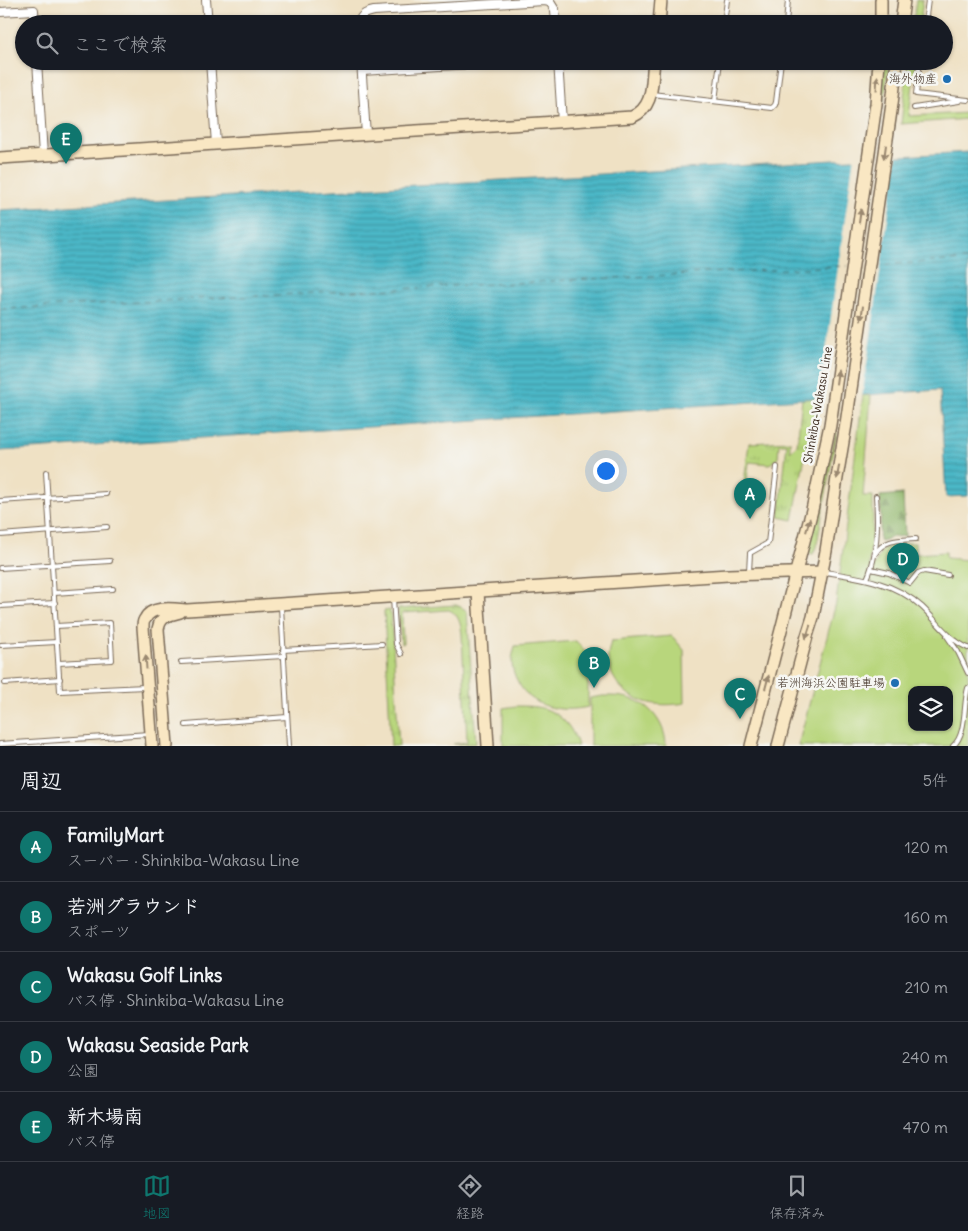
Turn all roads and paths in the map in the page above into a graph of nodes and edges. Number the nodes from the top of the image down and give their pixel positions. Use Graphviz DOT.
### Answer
graph roads {
  1 [pos="206,0"];
  2 [pos="661,0"];
  3 [pos="727,0"];
  4 [pos="788,0"];
  5 [pos="881,0"];
  6 [pos="904,0"];
  7 [pos="928,0"];
  8 [pos="0,12"];
  9 [pos="34,15"];
  10 [pos="207,15"];
  11 [pos="363,15"];
  12 [pos="555,15"];
  13 [pos="659,15"];
  14 [pos="725,15"];
  15 [pos="787,15"];
  16 [pos="881,15"];
  17 [pos="902,15"];
  18 [pos="926,15"];
  19 [pos="38,70"];
  20 [pos="211,70"];
  21 [pos="378,70"];
  22 [pos="559,70"];
  23 [pos="653,70"];
  24 [pos="719,70"];
  25 [pos="780,70"];
  26 [pos="878,70"];
  27 [pos="896,70"];
  28 [pos="919,70"];
  29 [pos="362,71"];
  30 [pos="650,94"];
  31 [pos="967,100"];
  32 [pos="715,101"];
  33 [pos="914,108"];
  34 [pos="562,122"];
  35 [pos="366,135"];
  36 [pos="216,144"];
  37 [pos="43,155"];
  38 [pos="0,158"];
  39 [pos="777,467"];
  40 [pos="46,472"];
  41 [pos="106,494"];
  42 [pos="876,496"];
  43 [pos="48,497"];
  44 [pos="0,501"];
  45 [pos="107,527"];
  46 [pos="50,531"];
  47 [pos="0,535"];
  48 [pos="916,539"];
  49 [pos="874,556"];
  50 [pos="110,560"];
  51 [pos="52,564"];
  52 [pos="0,568"];
  53 [pos="872,568"];
  54 [pos="796,572"];
  55 [pos="822,572"];
  56 [pos="749,574"];
  57 [pos="948,575"];
  58 [pos="867,579"];
  59 [pos="113,589"];
  60 [pos="478,592"];
  61 [pos="54,593"];
  62 [pos="393,597"];
  63 [pos="55,603"];
  64 [pos="281,604"];
  65 [pos="0,606"];
  66 [pos="186,610"];
  67 [pos="56,626"];
  68 [pos="944,630"];
  69 [pos="57,642"];
  70 [pos="382,644"];
  71 [pos="1,645"];
  72 [pos="968,648"];
  73 [pos="283,650"];
  74 [pos="402,654"];
  75 [pos="284,656"];
  76 [pos="181,662"];
  77 [pos="59,663"];
  78 [pos="968,673"];
  79 [pos="60,680"];
  80 [pos="5,683"];
  81 [pos="147,687"];
  82 [pos="968,688"];
  83 [pos="287,717"];
  84 [pos="186,725"];
  85 [pos="151,740"];
  86 [pos="0,744"];
  87 [pos="166,746"];
  88 [pos="289,746"];
  89 [pos="488,746"];
  90 [pos="750,746"];
  91 [pos="778,746"];
  92 [pos="953,746"];
  1 -- 10 [label="street"];
  2 -- 13 [label="street"];
  3 -- 14 [label="lane"];
  4 -- 15 [label="lane"];
  5 -- 16 [label="street"];
  6 -- 17 [label="street"];
  7 -- 18 [label="lane"];
  8 -- 9 [label="street"];
  11 -- 12 [label="street"];
  19 -- 37 [label="street"];
  20 -- 36 [label="street"];
  21 -- 29 [label="street"];
  22 -- 34 [label="street"];
  23 -- 30 [label="street"];
  24 -- 32 [label="lane"];
  25 -- 32 [label="lane"];
  54 -- 26 [label="street, Shinkiba-Wakasu Line, one-way"];
  27 -- 55 [label="street, one-way"];
  28 -- 31 [label="lane"];
  29 -- 35 [label="street"];
  30 -- 32 [label="lane"];
  30 -- 34 [label="street"];
  31 -- 33 [label="lane"];
  34 -- 35 [label="street"];
  35 -- 36 [label="street"];
  36 -- 37 [label="street"];
  37 -- 38 [label="street"];
  39 -- 56 [label="lane"];
  40 -- 43 [label="lane"];
  41 -- 43 [label="lane"];
  42 -- 49 [label="lane"];
  43 -- 44 [label="lane"];
  43 -- 46 [label="lane"];
  45 -- 46 [label="lane"];
  46 -- 47 [label="lane"];
  46 -- 51 [label="lane"];
  48 -- 49 [label="lane"];
  49 -- 53 [label="lane"];
  50 -- 51 [label="lane"];
  51 -- 52 [label="lane"];
  51 -- 61 [label="lane"];
  53 -- 57 [label="lane"];
  53 -- 58 [label="lane"];
  54 -- 55 [label="street"];
  54 -- 56 [label="street"];
  90 -- 54 [label="street, Shinkiba-Wakasu Line, one-way"];
  55 -- 58 [label="lane"];
  55 -- 91 [label="street, one-way"];
  56 -- 60 [label="street"];
  58 -- 68 [label="lane"];
  59 -- 61 [label="lane"];
  60 -- 62 [label="street"];
  60 -- 89 [label="street"];
  61 -- 63 [label="lane"];
  62 -- 64 [label="street"];
  62 -- 74 [label="lane"];
  63 -- 65 [label="lane"];
  63 -- 67 [label="lane"];
  64 -- 66 [label="street"];
  64 -- 73 [label="lane"];
  81 -- 66 [label="street, one-way"];
  66 -- 87 [label="street"];
  67 -- 69 [label="lane"];
  67 -- 77 [label="lane"];
  68 -- 72 [label="lane"];
  68 -- 78 [label="lane"];
  69 -- 71 [label="lane"];
  69 -- 77 [label="lane"];
  70 -- 73 [label="lane"];
  73 -- 75 [label="lane"];
  75 -- 76 [label="lane"];
  75 -- 83 [label="lane"];
  77 -- 79 [label="lane"];
  79 -- 80 [label="lane"];
  79 -- 81 [label="lane"];
  81 -- 85 [label="street"];
  82 -- 92 [label="lane"];
  83 -- 84 [label="lane"];
  83 -- 88 [label="lane"];
  85 -- 86 [label="lane"];
}
